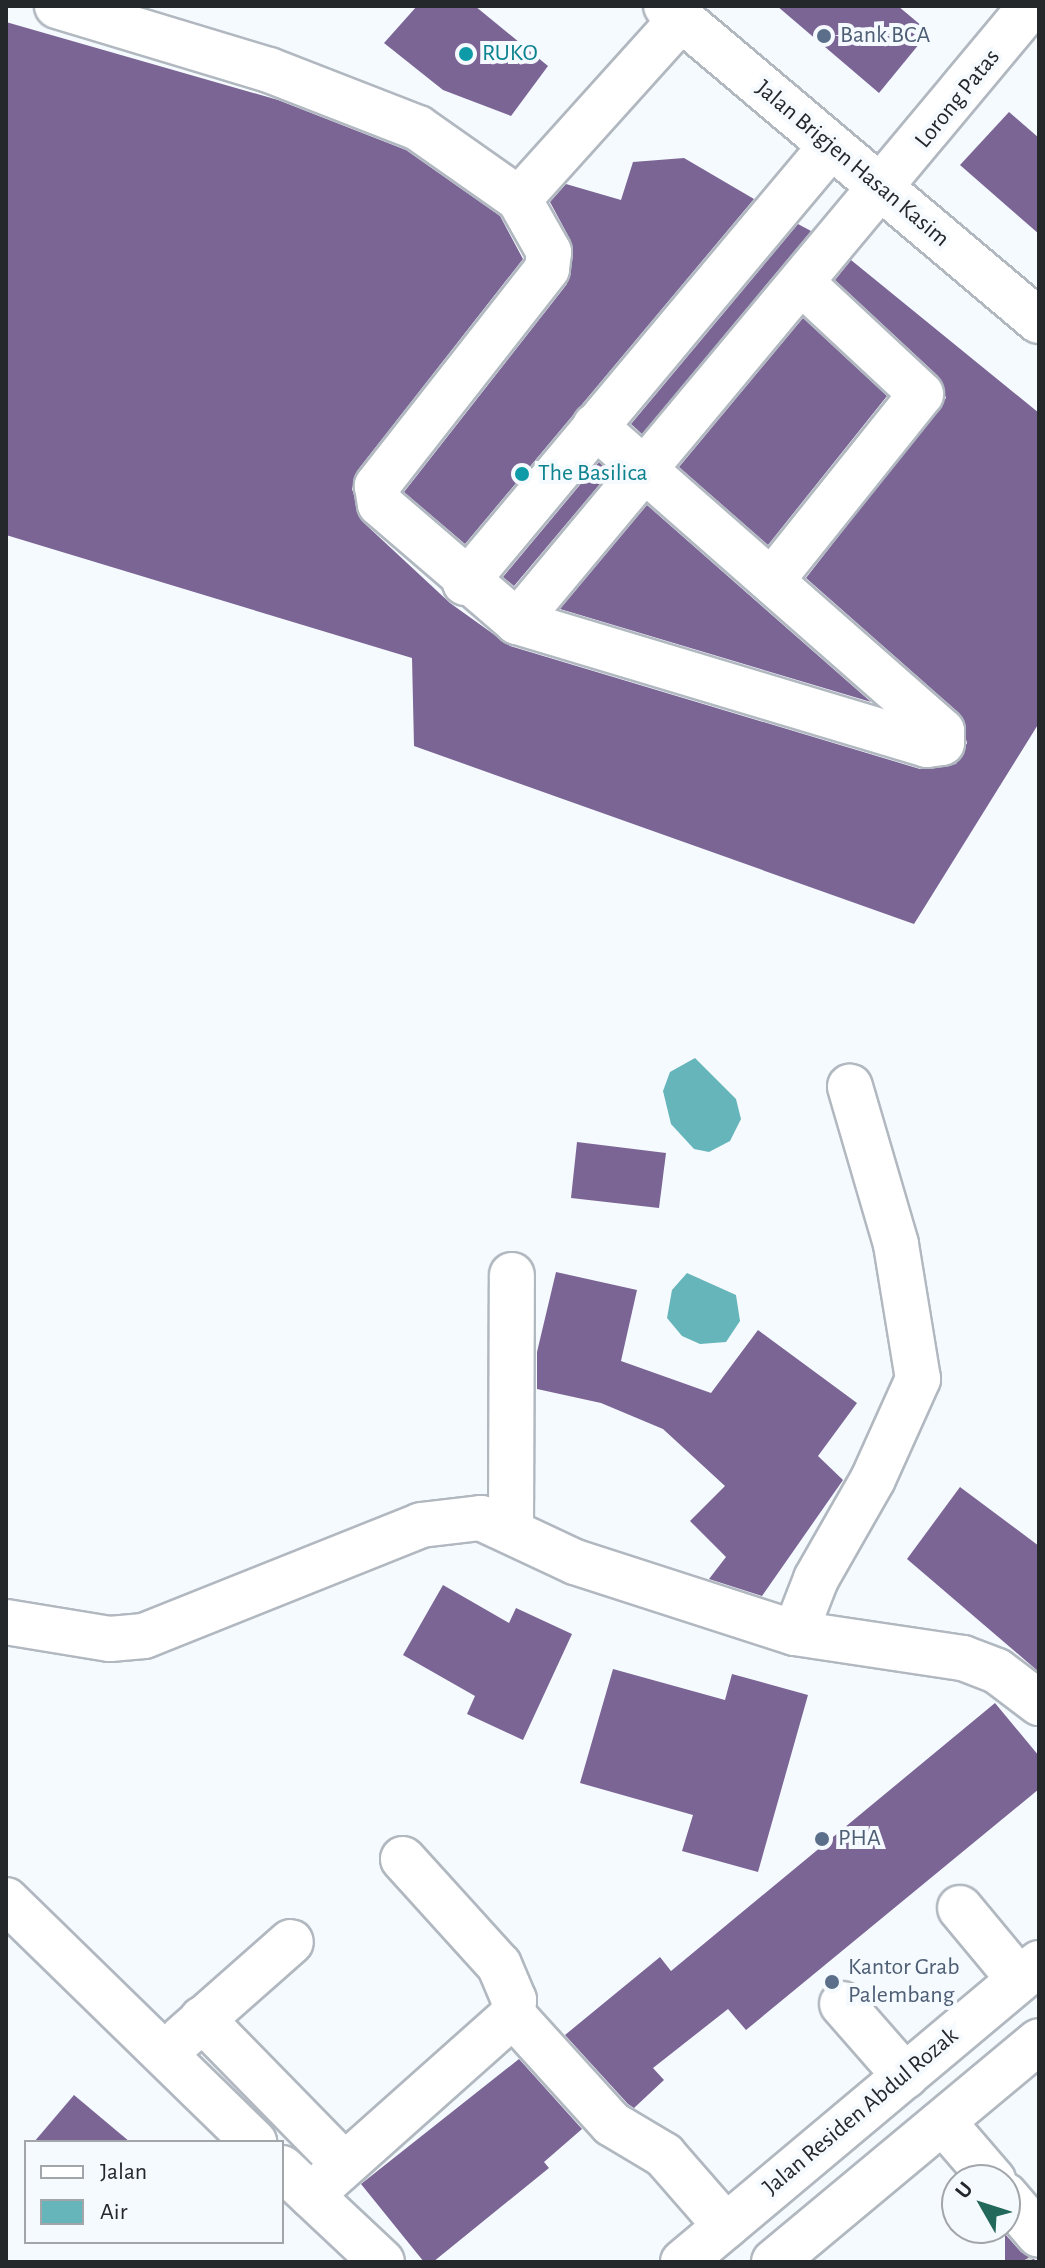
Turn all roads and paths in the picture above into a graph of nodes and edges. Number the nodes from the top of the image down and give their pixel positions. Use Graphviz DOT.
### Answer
graph roads {
  1 [pos="57,6"];
  2 [pos="1031,6"];
  3 [pos="673,12"];
  4 [pos="831,146"];
  5 [pos="883,190"];
  6 [pos="519,199"];
  7 [pos="802,283"];
  8 [pos="1039,321"];
  9 [pos="595,426"];
  10 [pos="646,469"];
  11 [pos="772,580"];
  12 [pos="465,583"];
  13 [pos="517,622"];
  14 [pos="850,1087"];
  15 [pos="512,1275"];
  16 [pos="511,1529"];
  17 [pos="6,1622"];
  18 [pos="795,1633"];
  19 [pos="1039,1703"];
  20 [pos="403,1859"];
  21 [pos="6,1900"];
  22 [pos="960,1908"];
  23 [pos="291,1942"];
  24 [pos="1029,1971"];
  25 [pos="842,2004"];
  26 [pos="513,2015"];
  27 [pos="180,2039"];
  28 [pos="1039,2041"];
  29 [pos="905,2076"];
  30 [pos="933,2130"];
  31 [pos="253,2140"];
  32 [pos="282,2140"];
  33 [pos="284,2141"];
  34 [pos="950,2164"];
  35 [pos="974,2164"];
  36 [pos="318,2175"];
  37 [pos="726,2226"];
  38 [pos="382,2262"];
  39 [pos="683,2262"];
  40 [pos="774,2262"];
  1 -- 6 [label="main road"];
  2 -- 5 [label="main road, Lorong Patas"];
  3 -- 4 [label="main road, Jalan Brigjen Hasan Kasim"];
  3 -- 6 [label="main road"];
  4 -- 5 [label="main road, Jalan Brigjen Hasan Kasim"];
  4 -- 9 [label="main road"];
  5 -- 7 [label="main road, Lorong Patas"];
  5 -- 8 [label="main road, Jalan Brigjen Hasan Kasim"];
  6 -- 12 [label="main road"];
  7 -- 10 [label="main road, Lorong Patas"];
  7 -- 11 [label="main road"];
  9 -- 10 [label="main road"];
  9 -- 12 [label="main road"];
  10 -- 11 [label="main road"];
  10 -- 13 [label="main road, Lorong Patas"];
  11 -- 13 [label="main road"];
  12 -- 13 [label="main road"];
  14 -- 18 [label="main road"];
  15 -- 16 [label="main road"];
  16 -- 17 [label="main road"];
  16 -- 18 [label="main road"];
  18 -- 19 [label="main road"];
  20 -- 26 [label="main road"];
  21 -- 27 [label="main road"];
  22 -- 24 [label="main road"];
  23 -- 27 [label="main road"];
  24 -- 29 [label="main road, Jalan Residen Abdul Rozak"];
  25 -- 29 [label="main road"];
  26 -- 36 [label="main road"];
  26 -- 37 [label="main road"];
  27 -- 31 [label="main road"];
  27 -- 32 [label="main road"];
  28 -- 30 [label="main road"];
  29 -- 37 [label="main road, Jalan Residen Abdul Rozak"];
  30 -- 34 [label="main road"];
  30 -- 35 [label="main road"];
  30 -- 40 [label="main road"];
  33 -- 36 [label="main road"];
  36 -- 38 [label="main road"];
  37 -- 39 [label="main road, Jalan Residen Abdul Rozak"];
}
